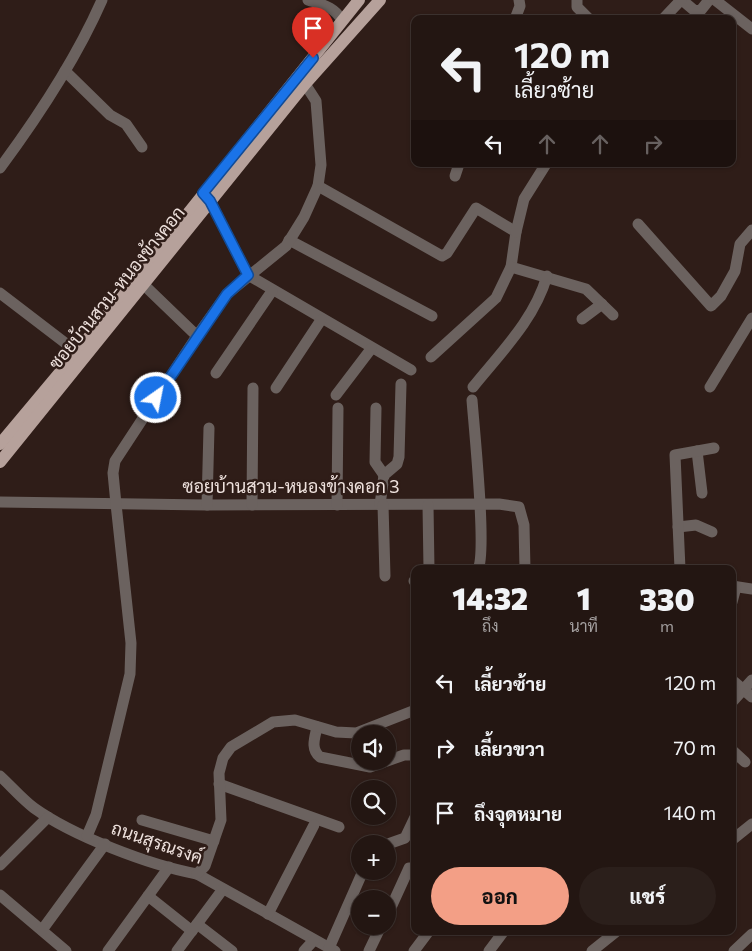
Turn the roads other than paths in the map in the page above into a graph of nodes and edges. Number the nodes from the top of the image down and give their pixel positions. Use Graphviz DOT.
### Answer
graph roads {
  1 [pos="102,0"];
  2 [pos="308,0"];
  3 [pos="359,0"];
  4 [pos="380,0"];
  5 [pos="519,0"];
  6 [pos="577,0"];
  7 [pos="682,0"];
  8 [pos="709,0"];
  9 [pos="715,0"];
  10 [pos="517,15"];
  11 [pos="585,15"];
  12 [pos="667,15"];
  13 [pos="734,15"];
  14 [pos="736,16"];
  15 [pos="342,20"];
  16 [pos="752,29"];
  17 [pos="65,71"];
  18 [pos="305,84"];
  19 [pos="142,147"];
  20 [pos="458,167"];
  21 [pos="544,167"];
  22 [pos="0,168"];
  23 [pos="455,176"];
  24 [pos="318,186"];
  25 [pos="206,197"];
  26 [pos="638,224"];
  27 [pos="752,230"];
  28 [pos="516,232"];
  29 [pos="289,240"];
  30 [pos="511,266"];
  31 [pos="248,275"];
  32 [pos="547,276"];
  33 [pos="143,284"];
  34 [pos="272,291"];
  35 [pos="0,293"];
  36 [pos="602,304"];
  37 [pos="613,315"];
  38 [pos="432,316"];
  39 [pos="752,318"];
  40 [pos="582,319"];
  41 [pos="321,320"];
  42 [pos="197,336"];
  43 [pos="371,348"];
  44 [pos="76,352"];
  45 [pos="431,357"];
  46 [pos="411,370"];
  47 [pos="216,373"];
  48 [pos="401,384"];
  49 [pos="473,387"];
  50 [pos="710,387"];
  51 [pos="252,388"];
  52 [pos="276,388"];
  53 [pos="336,395"];
  54 [pos="472,400"];
  55 [pos="338,408"];
  56 [pos="376,408"];
  57 [pos="209,428"];
  58 [pos="0,444"];
  59 [pos="714,448"];
  60 [pos="697,451"];
  61 [pos="0,462"];
  62 [pos="384,475"];
  63 [pos="702,493"];
  64 [pos="0,502"];
  65 [pos="116,504"];
  66 [pos="479,504"];
  67 [pos="207,505"];
  68 [pos="252,505"];
  69 [pos="337,505"];
  70 [pos="381,505"];
  71 [pos="428,505"];
  72 [pos="678,527"];
  73 [pos="712,532"];
  74 [pos="429,565"];
  75 [pos="479,565"];
  76 [pos="524,565"];
  77 [pos="680,565"];
  78 [pos="385,576"];
  79 [pos="736,586"];
  80 [pos="752,589"];
  81 [pos="752,680"];
  82 [pos="736,683"];
  83 [pos="748,693"];
  84 [pos="736,700"];
  85 [pos="411,712"];
  86 [pos="317,727"];
  87 [pos="736,754"];
  88 [pos="411,755"];
  89 [pos="745,762"];
  90 [pos="0,776"];
  91 [pos="219,784"];
  92 [pos="48,817"];
  93 [pos="142,820"];
  94 [pos="314,824"];
  95 [pos="752,824"];
  96 [pos="411,825"];
  97 [pos="339,827"];
  98 [pos="87,836"];
  99 [pos="736,837"];
  100 [pos="214,841"];
  101 [pos="396,841"];
  102 [pos="105,844"];
  103 [pos="0,865"];
  104 [pos="169,867"];
  105 [pos="411,868"];
  106 [pos="197,874"];
  107 [pos="359,880"];
  108 [pos="223,889"];
  109 [pos="0,895"];
  110 [pos="148,896"];
  111 [pos="396,896"];
  112 [pos="268,914"];
  113 [pos="195,927"];
  114 [pos="42,930"];
  115 [pos="752,934"];
  116 [pos="377,935"];
  117 [pos="426,935"];
  118 [pos="501,935"];
  119 [pos="612,935"];
  120 [pos="314,940"];
  121 [pos="332,949"];
  122 [pos="66,951"];
  123 [pos="108,951"];
  124 [pos="177,951"];
  125 [pos="232,951"];
  126 [pos="304,951"];
  127 [pos="369,951"];
  128 [pos="414,951"];
  129 [pos="489,951"];
  130 [pos="592,951"];
  131 [pos="734,951"];
  1 -- 17 [label="street"];
  2 -- 15 [label="street"];
  3 -- 15 [label="main road, ซอยบ้านสวน-หนองข้างคอก"];
  4 -- 18 [label="main road, ซอยบ้านสวน-หนองข้างคอก"];
  5 -- 10 [label="street"];
  6 -- 11 [label="street"];
  7 -- 8 [label="street"];
  7 -- 12 [label="street"];
  9 -- 13 [label="street"];
  14 -- 16 [label="street"];
  15 -- 25 [label="main road, ซอยบ้านสวน-หนองข้างคอก"];
  17 -- 19 [label="street"];
  17 -- 22 [label="street"];
  18 -- 24 [label="street"];
  18 -- 25 [label="main road, ซอยบ้านสวน-หนองข้างคอก"];
  20 -- 23 [label="street"];
  21 -- 28 [label="street"];
  24 -- 28 [label="street"];
  24 -- 29 [label="street"];
  25 -- 31 [label="street"];
  25 -- 33 [label="main road, ซอยบ้านสวน-หนองข้างคอก"];
  25 -- 44 [label="main road, ซอยบ้านสวน-หนองข้างคอก"];
  26 -- 27 [label="street"];
  28 -- 30 [label="street"];
  29 -- 31 [label="street"];
  29 -- 38 [label="street"];
  30 -- 32 [label="street"];
  30 -- 45 [label="street"];
  31 -- 34 [label="street"];
  31 -- 42 [label="street"];
  32 -- 36 [label="street"];
  32 -- 49 [label="street"];
  33 -- 42 [label="street"];
  33 -- 61 [label="main road, ซอยบ้านสวน-หนองข้างคอก"];
  34 -- 41 [label="street"];
  34 -- 47 [label="street"];
  35 -- 44 [label="street"];
  36 -- 37 [label="street"];
  36 -- 40 [label="street"];
  39 -- 50 [label="street"];
  41 -- 43 [label="street"];
  41 -- 52 [label="street"];
  42 -- 65 [label="street"];
  43 -- 46 [label="street"];
  43 -- 53 [label="street"];
  44 -- 58 [label="main road, ซอยบ้านสวน-หนองข้างคอก"];
  48 -- 62 [label="street"];
  51 -- 68 [label="street"];
  54 -- 66 [label="street"];
  55 -- 69 [label="street"];
  56 -- 62 [label="street"];
  57 -- 67 [label="street"];
  59 -- 60 [label="street"];
  60 -- 63 [label="street"];
  60 -- 72 [label="street"];
  62 -- 70 [label="street"];
  64 -- 65 [label="street, ซอยบ้านสวน-หนองข้างคอก 3"];
  65 -- 67 [label="street, ซอยบ้านสวน-หนองข้างคอก 3"];
  65 -- 98 [label="street"];
  66 -- 71 [label="street, ซอยบ้านสวน-หนองข้างคอก 3"];
  66 -- 75 [label="street"];
  66 -- 76 [label="street, ซอยบ้านสวน-หนองข้างคอก 3"];
  67 -- 68 [label="street, ซอยบ้านสวน-หนองข้างคอก 3"];
  68 -- 69 [label="street, ซอยบ้านสวน-หนองข้างคอก 3"];
  69 -- 70 [label="street, ซอยบ้านสวน-หนองข้างคอก 3"];
  70 -- 71 [label="street, ซอยบ้านสวน-หนองข้างคอก 3"];
  70 -- 78 [label="street"];
  71 -- 74 [label="street"];
  72 -- 73 [label="street"];
  72 -- 77 [label="street"];
  79 -- 80 [label="street"];
  81 -- 83 [label="street"];
  82 -- 83 [label="street"];
  83 -- 84 [label="street"];
  85 -- 86 [label="street"];
  86 -- 88 [label="street"];
  86 -- 91 [label="street"];
  87 -- 89 [label="street"];
  90 -- 92 [label="street, ถนนสุรณรงค์"];
  91 -- 97 [label="street"];
  91 -- 100 [label="street"];
  92 -- 98 [label="street, ถนนสุรณรงค์"];
  92 -- 103 [label="street"];
  93 -- 100 [label="street"];
  94 -- 112 [label="street"];
  95 -- 99 [label="street"];
  96 -- 101 [label="street"];
  98 -- 102 [label="street, ถนนสุรณรงค์"];
  100 -- 106 [label="street"];
  102 -- 104 [label="street, ถนนสุรณรงค์"];
  102 -- 114 [label="street"];
  104 -- 106 [label="street, ถนนสุรณรงค์"];
  104 -- 110 [label="street"];
  105 -- 111 [label="street"];
  106 -- 108 [label="street, ถนนสุรณรงค์"];
  107 -- 121 [label="street"];
  108 -- 112 [label="street, ถนนสุรณรงค์"];
  108 -- 113 [label="street"];
  109 -- 114 [label="street"];
  110 -- 113 [label="street"];
  110 -- 123 [label="street"];
  112 -- 120 [label="street, ถนนสุรณรงค์"];
  113 -- 124 [label="street"];
  113 -- 125 [label="street"];
  114 -- 122 [label="street"];
  115 -- 131 [label="street"];
  116 -- 127 [label="street"];
  117 -- 128 [label="street"];
  118 -- 129 [label="street"];
  119 -- 130 [label="street"];
  120 -- 121 [label="street, ถนนสุรณรงค์"];
  120 -- 126 [label="street"];
}
